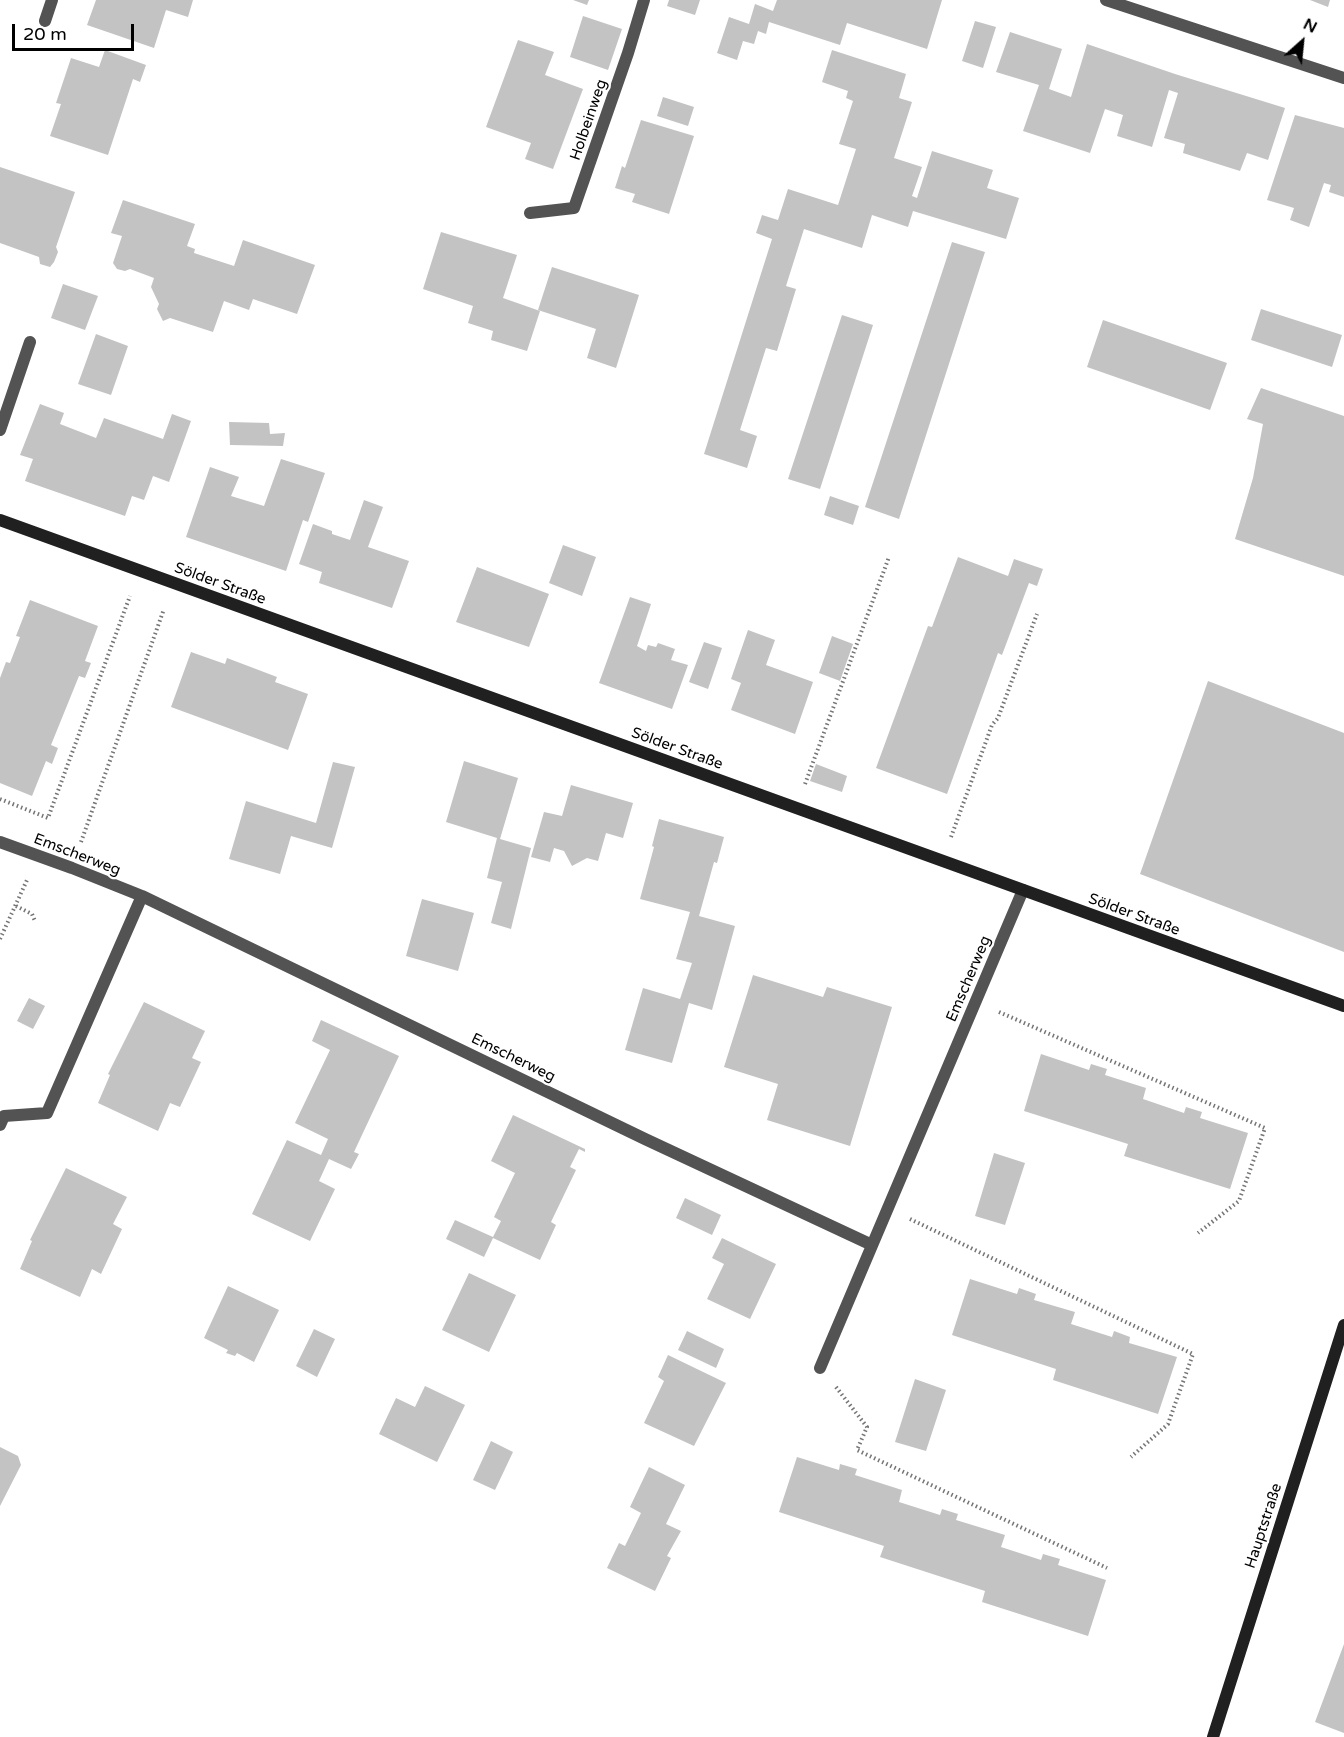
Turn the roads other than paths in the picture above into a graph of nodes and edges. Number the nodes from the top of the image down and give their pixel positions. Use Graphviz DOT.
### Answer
graph roads {
  1 [pos="52,0"];
  2 [pos="644,0"];
  3 [pos="1106,0"];
  4 [pos="45,21"];
  5 [pos="1344,78"];
  6 [pos="530,213"];
  7 [pos="30,342"];
  8 [pos="0,430"];
  9 [pos="0,520"];
  10 [pos="0,842"];
  11 [pos="1023,890"];
  12 [pos="142,896"];
  13 [pos="1344,1006"];
  14 [pos="0,1125"];
  15 [pos="872,1245"];
  16 [pos="1344,1325"];
  17 [pos="820,1368"];
  18 [pos="1213,1737"];
  1 -- 4 [label="street"];
  2 -- 6 [label="street, Holbeinweg"];
  3 -- 5 [label="street"];
  7 -- 8 [label="street"];
  9 -- 11 [label="street, Sölder Straße"];
  10 -- 12 [label="street, Emscherweg"];
  11 -- 13 [label="street, Sölder Straße"];
  11 -- 15 [label="street, Emscherweg"];
  12 -- 14 [label="street"];
  12 -- 15 [label="street, Emscherweg"];
  15 -- 17 [label="street, Emscherweg"];
  16 -- 18 [label="street, Hauptstraße"];
}
